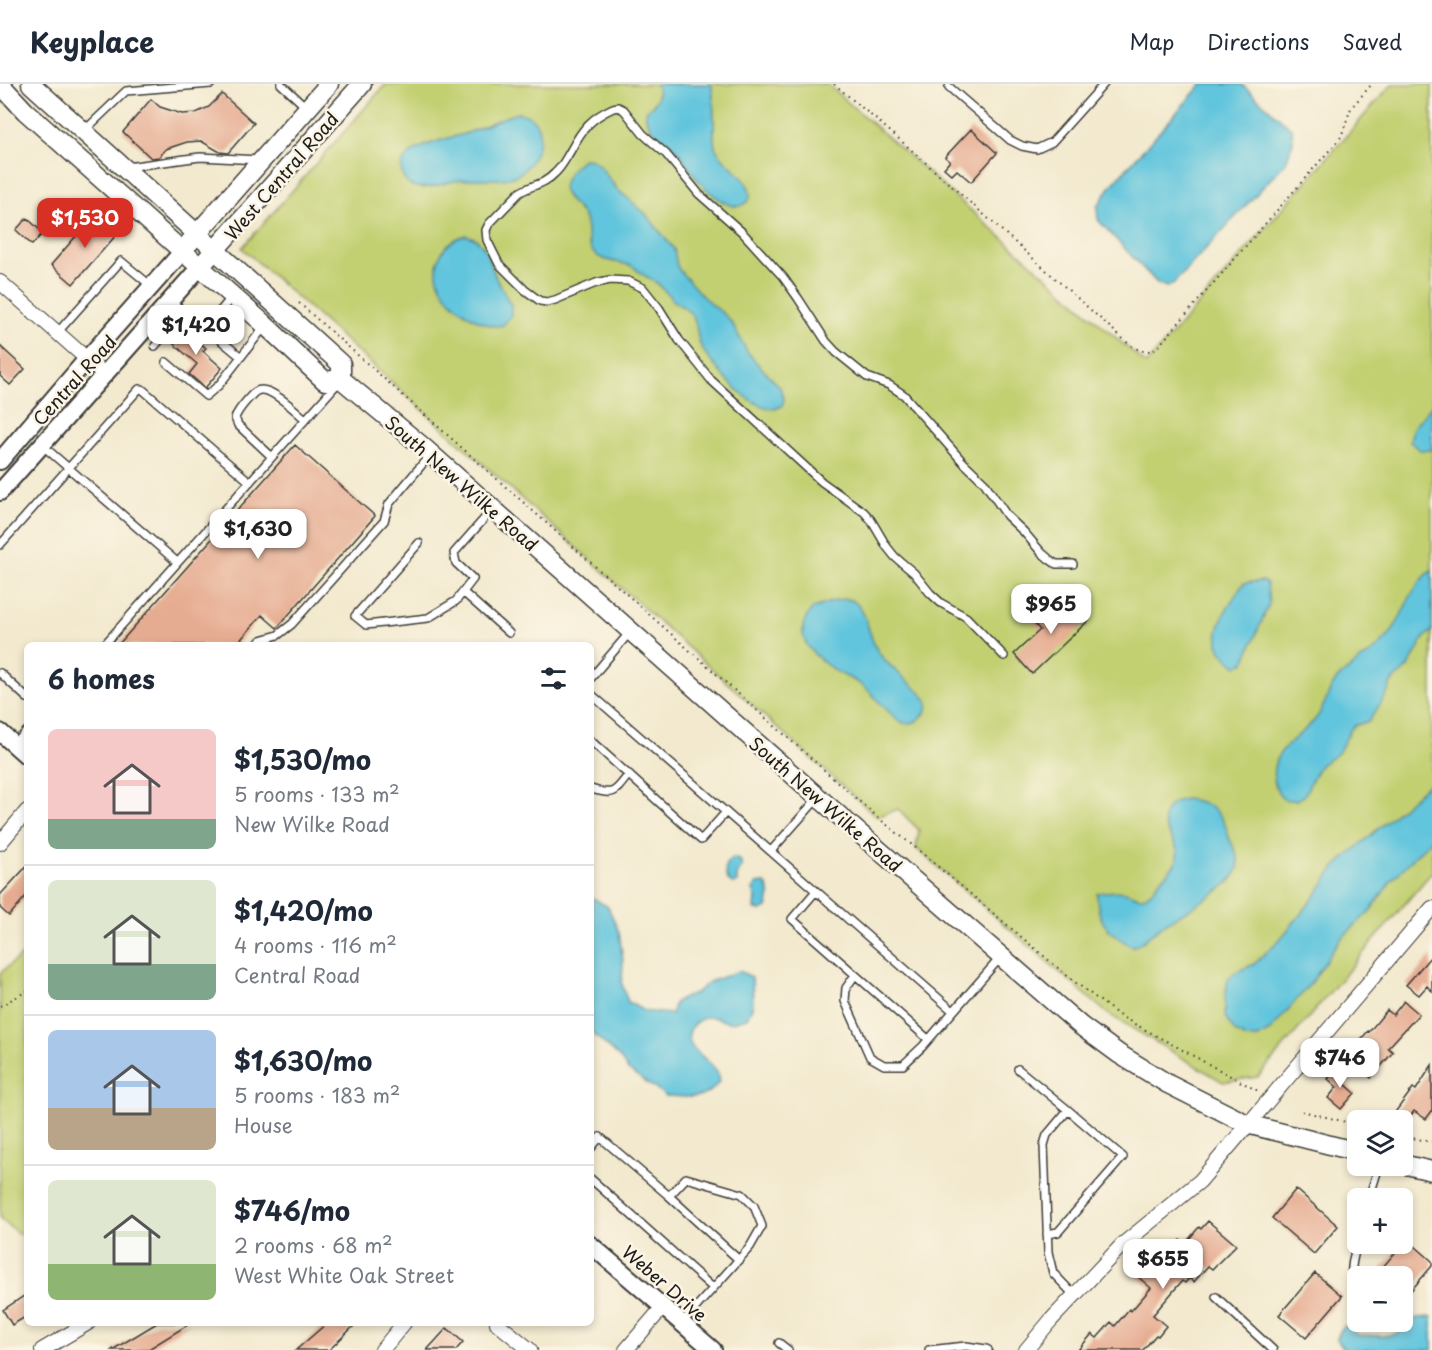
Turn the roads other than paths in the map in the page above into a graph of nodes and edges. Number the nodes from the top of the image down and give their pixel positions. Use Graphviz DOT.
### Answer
graph roads {
  1 [pos="0,84"];
  2 [pos="31,84"];
  3 [pos="132,84"];
  4 [pos="211,84"];
  5 [pos="281,84"];
  6 [pos="329,84"];
  7 [pos="362,84"];
  8 [pos="1104,84"];
  9 [pos="949,87"];
  10 [pos="126,90"];
  11 [pos="308,109"];
  12 [pos="83,132"];
  13 [pos="262,160"];
  14 [pos="122,167"];
  15 [pos="197,234"];
  16 [pos="215,251"];
  17 [pos="183,252"];
  18 [pos="200,267"];
  19 [pos="0,282"];
  20 [pos="152,287"];
  21 [pos="232,296"];
  22 [pos="170,301"];
  23 [pos="184,312"];
  24 [pos="266,326"];
  25 [pos="206,328"];
  26 [pos="57,333"];
  27 [pos="154,346"];
  28 [pos="240,357"];
  29 [pos="87,359"];
  30 [pos="166,362"];
  31 [pos="105,375"];
  32 [pos="341,379"];
  33 [pos="306,419"];
  34 [pos="42,445"];
  35 [pos="431,454"];
  36 [pos="272,457"];
  37 [pos="0,461"];
  38 [pos="68,468"];
  39 [pos="249,482"];
  40 [pos="0,492"];
  41 [pos="493,509"];
  42 [pos="419,543"];
  43 [pos="0,545"];
  44 [pos="177,562"];
  45 [pos="1073,564"];
  46 [pos="463,592"];
  47 [pos="631,631"];
  48 [pos="509,633"];
  49 [pos="107,642"];
  50 [pos="259,642"];
  51 [pos="1004,656"];
  52 [pos="0,674"];
  53 [pos="594,674"];
  54 [pos="24,695"];
  55 [pos="594,697"];
  56 [pos="0,732"];
  57 [pos="594,744"];
  58 [pos="21,750"];
  59 [pos="629,774"];
  60 [pos="594,790"];
  61 [pos="819,798"];
  62 [pos="726,812"];
  63 [pos="24,815"];
  64 [pos="0,843"];
  65 [pos="771,851"];
  66 [pos="816,891"];
  67 [pos="1432,908"];
  68 [pos="1000,957"];
  69 [pos="855,975"];
  70 [pos="953,1011"];
  71 [pos="928,1039"];
  72 [pos="1018,1069"];
  73 [pos="1068,1110"];
  74 [pos="1247,1124"];
  75 [pos="594,1144"];
  76 [pos="1347,1149"];
  77 [pos="1413,1167"];
  78 [pos="1432,1171"];
  79 [pos="594,1182"];
  80 [pos="669,1196"];
  81 [pos="1047,1234"];
  82 [pos="594,1248"];
  83 [pos="738,1259"];
  84 [pos="713,1288"];
  85 [pos="1075,1296"];
  86 [pos="1216,1297"];
  87 [pos="663,1307"];
  88 [pos="682,1323"];
  89 [pos="83,1326"];
  90 [pos="402,1326"];
  91 [pos="501,1326"];
  92 [pos="779,1343"];
  93 [pos="941,1349"];
  94 [pos="42,1350"];
  95 [pos="382,1350"];
  96 [pos="530,1350"];
  97 [pos="626,1350"];
  98 [pos="712,1350"];
  99 [pos="788,1350"];
  100 [pos="929,1350"];
  101 [pos="988,1350"];
  102 [pos="1026,1350"];
  103 [pos="1274,1350"];
  1 -- 17 [label="main road, South New Wilke Road"];
  2 -- 12 [label="main road, South New Wilke Road"];
  3 -- 10 [label="lane"];
  4 -- 10 [label="lane"];
  5 -- 11 [label="lane"];
  6 -- 11 [label="main road, West Central Road"];
  7 -- 16 [label="main road, West Central Road"];
  8 -- 9 [label="lane"];
  10 -- 12 [label="lane"];
  11 -- 13 [label="main road, West Central Road"];
  12 -- 14 [label="main road, South New Wilke Road"];
  13 -- 14 [label="lane"];
  13 -- 15 [label="main road, West Central Road"];
  14 -- 15 [label="main road, South New Wilke Road"];
  15 -- 16 [label="main road, South New Wilke Road"];
  15 -- 17 [label="main road, West Central Road"];
  16 -- 18 [label="main road, West Central Road"];
  16 -- 32 [label="main road, South New Wilke Road"];
  17 -- 18 [label="main road, South New Wilke Road"];
  17 -- 20 [label="street, Central Road"];
  18 -- 21 [label="main road, South New Wilke Road"];
  18 -- 22 [label="street, Central Road"];
  19 -- 26 [label="street"];
  20 -- 26 [label="lane"];
  20 -- 29 [label="street, Central Road"];
  21 -- 24 [label="main road, South New Wilke Road"];
  21 -- 25 [label="lane"];
  22 -- 23 [label="lane"];
  22 -- 31 [label="street, Central Road"];
  23 -- 25 [label="lane"];
  23 -- 27 [label="lane"];
  24 -- 28 [label="lane"];
  24 -- 32 [label="main road, South New Wilke Road"];
  25 -- 28 [label="lane"];
  26 -- 29 [label="street"];
  28 -- 30 [label="lane"];
  29 -- 31 [label="street"];
  29 -- 37 [label="street, Central Road"];
  31 -- 34 [label="street, Central Road"];
  32 -- 33 [label="lane"];
  32 -- 35 [label="main road, South New Wilke Road"];
  33 -- 36 [label="lane"];
  33 -- 36 [label="lane"];
  34 -- 38 [label="lane"];
  34 -- 40 [label="street, Central Road"];
  35 -- 41 [label="main road, South New Wilke Road"];
  35 -- 50 [label="lane"];
  36 -- 39 [label="lane"];
  38 -- 39 [label="lane"];
  38 -- 43 [label="lane"];
  38 -- 44 [label="lane"];
  39 -- 44 [label="lane"];
  41 -- 46 [label="lane"];
  41 -- 47 [label="main road, South New Wilke Road"];
  42 -- 46 [label="lane"];
  44 -- 49 [label="lane"];
  45 -- 51 [label="lane"];
  46 -- 48 [label="lane"];
  47 -- 53 [label="lane"];
  47 -- 61 [label="main road, South New Wilke Road"];
  52 -- 54 [label="lane"];
  55 -- 62 [label="lane"];
  56 -- 58 [label="street"];
  57 -- 59 [label="lane"];
  59 -- 60 [label="lane"];
  59 -- 62 [label="lane"];
  61 -- 65 [label="lane"];
  61 -- 68 [label="main road, South New Wilke Road"];
  62 -- 65 [label="lane"];
  63 -- 64 [label="street"];
  65 -- 66 [label="lane"];
  66 -- 69 [label="lane"];
  66 -- 70 [label="lane"];
  67 -- 74 [label="street"];
  68 -- 70 [label="lane"];
  68 -- 74 [label="main road, South New Wilke Road"];
  69 -- 71 [label="lane"];
  69 -- 71 [label="lane"];
  70 -- 71 [label="lane"];
  72 -- 73 [label="lane"];
  73 -- 81 [label="lane"];
  73 -- 81 [label="lane"];
  74 -- 76 [label="main road, South New Wilke Road"];
  74 -- 85 [label="street"];
  75 -- 80 [label="lane"];
  77 -- 78 [label="main road"];
  79 -- 84 [label="lane"];
  80 -- 83 [label="lane"];
  80 -- 83 [label="lane"];
  81 -- 85 [label="lane"];
  82 -- 87 [label="street, Weber Drive"];
  83 -- 84 [label="lane"];
  84 -- 88 [label="lane"];
  85 -- 102 [label="street"];
  86 -- 103 [label="lane"];
  87 -- 88 [label="street, Weber Drive"];
  87 -- 97 [label="street"];
  88 -- 98 [label="street, Weber Drive"];
  89 -- 94 [label="street"];
  90 -- 95 [label="street"];
  91 -- 96 [label="street"];
  92 -- 99 [label="lane"];
  93 -- 100 [label="lane"];
  93 -- 101 [label="lane"];
}
